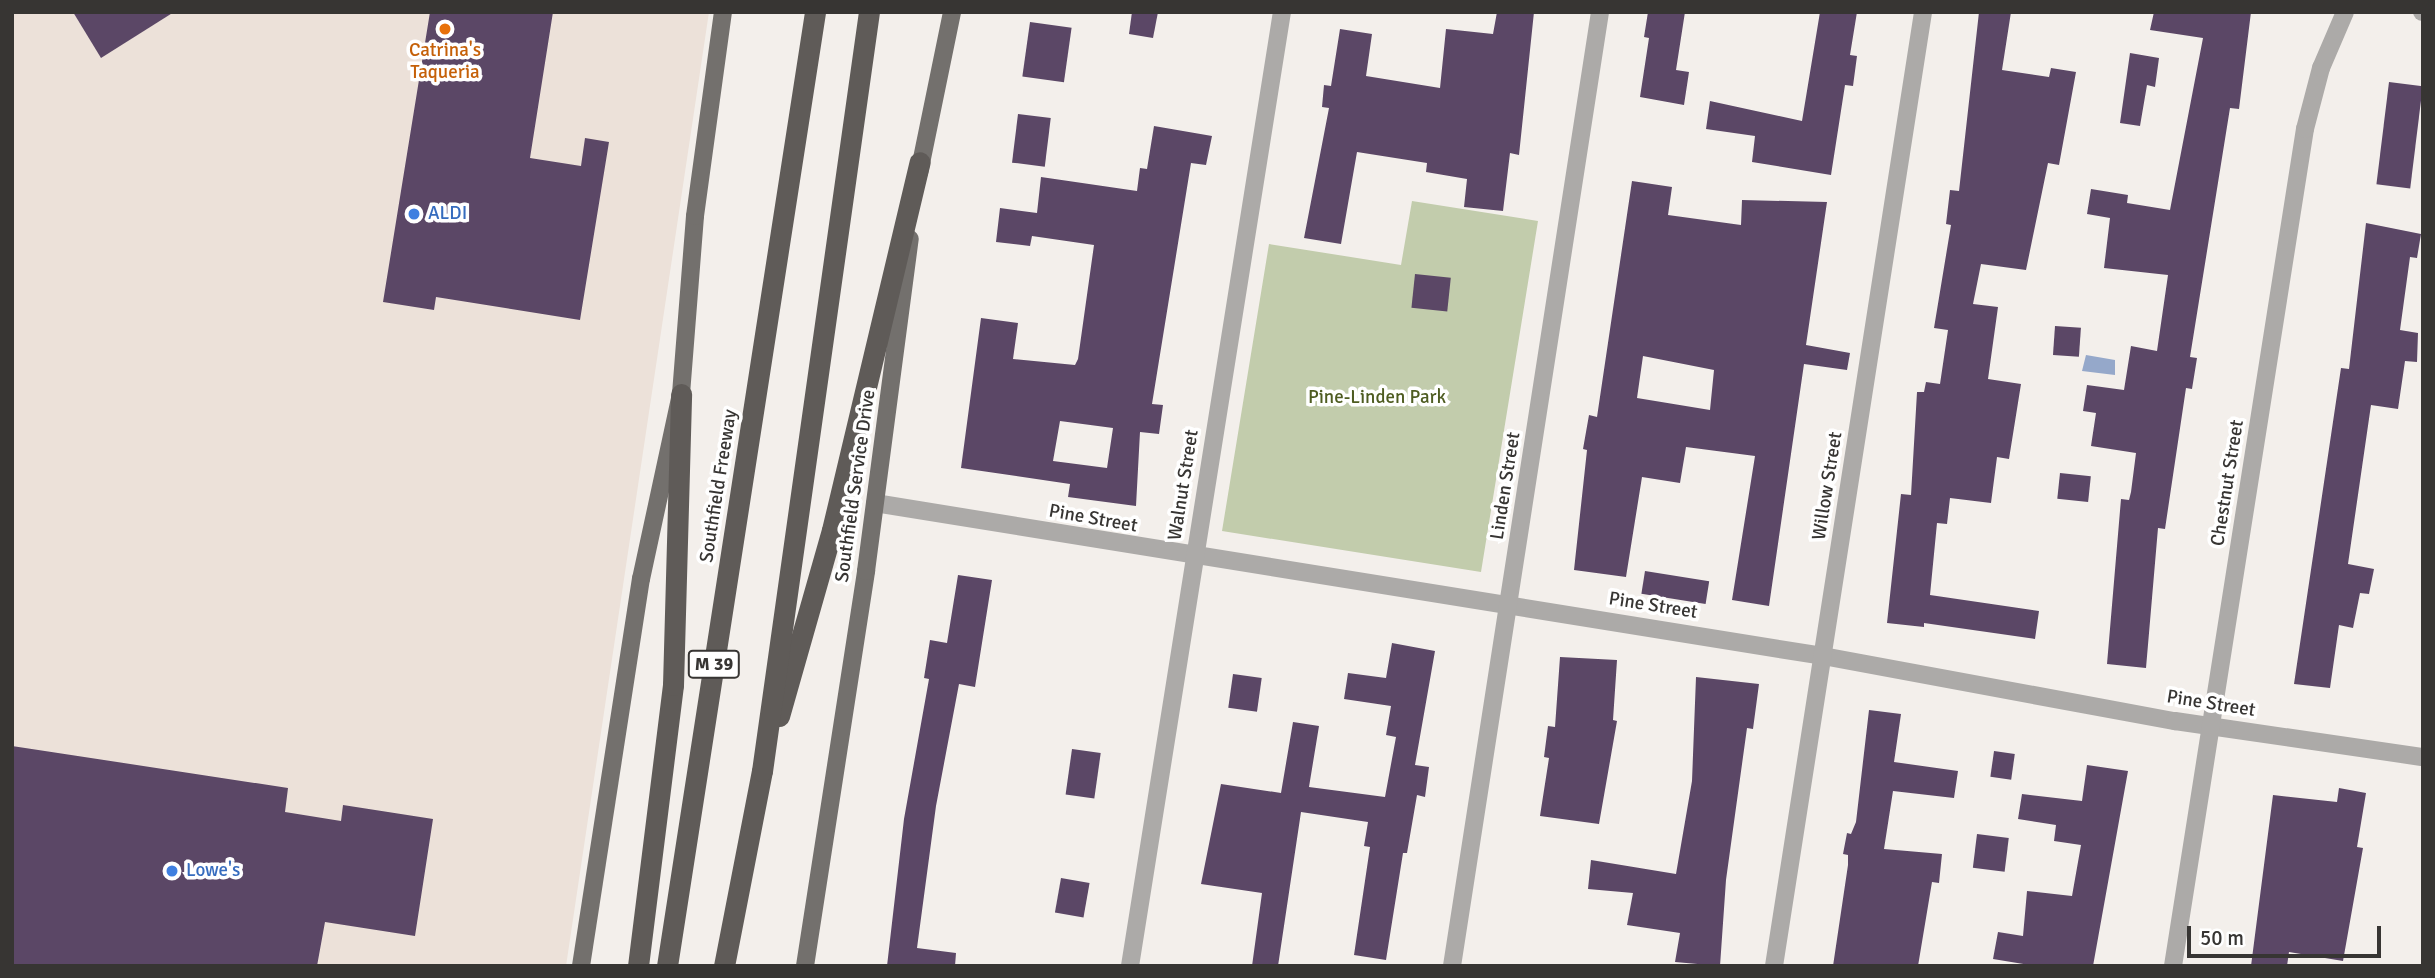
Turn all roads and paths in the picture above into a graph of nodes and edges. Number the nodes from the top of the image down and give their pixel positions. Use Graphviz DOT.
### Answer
graph roads {
  1 [pos="723,12"];
  2 [pos="815,12"];
  3 [pos="869,12"];
  4 [pos="952,12"];
  5 [pos="1282,12"];
  6 [pos="1600,12"];
  7 [pos="1923,12"];
  8 [pos="2345,12"];
  9 [pos="920,162"];
  10 [pos="681,394"];
  11 [pos="875,503"];
  12 [pos="1194,554"];
  13 [pos="1509,604"];
  14 [pos="1823,656"];
  15 [pos="2211,726"];
  16 [pos="2423,757"];
  17 [pos="762,771"];
  18 [pos="581,966"];
  19 [pos="638,966"];
  20 [pos="667,966"];
  21 [pos="724,966"];
  22 [pos="805,966"];
  23 [pos="1130,966"];
  24 [pos="1452,966"];
  25 [pos="1774,966"];
  26 [pos="2174,966"];
  1 -- 10 [label="main road"];
  2 -- 20 [label="highway, Southfield Freeway / M 39"];
  3 -- 17 [label="highway"];
  4 -- 9 [label="main road, Southfield Service Drive"];
  5 -- 12 [label="street, Walnut Street"];
  6 -- 13 [label="street, Linden Street"];
  7 -- 14 [label="street, Willow Street"];
  8 -- 15 [label="street, Chestnut Street"];
  9 -- 11 [label="main road, Southfield Service Drive"];
  9 -- 17 [label="highway"];
  10 -- 18 [label="main road"];
  10 -- 19 [label="highway"];
  11 -- 12 [label="street, Pine Street"];
  11 -- 22 [label="main road, Southfield Service Drive"];
  12 -- 13 [label="street, Pine Street"];
  12 -- 23 [label="street, Walnut Street"];
  13 -- 14 [label="street, Pine Street"];
  13 -- 24 [label="street, Linden Street"];
  14 -- 15 [label="street, Pine Street"];
  14 -- 25 [label="street, Willow Street"];
  15 -- 16 [label="street, Pine Street"];
  15 -- 26 [label="street, Chestnut Street"];
  17 -- 21 [label="highway"];
}
